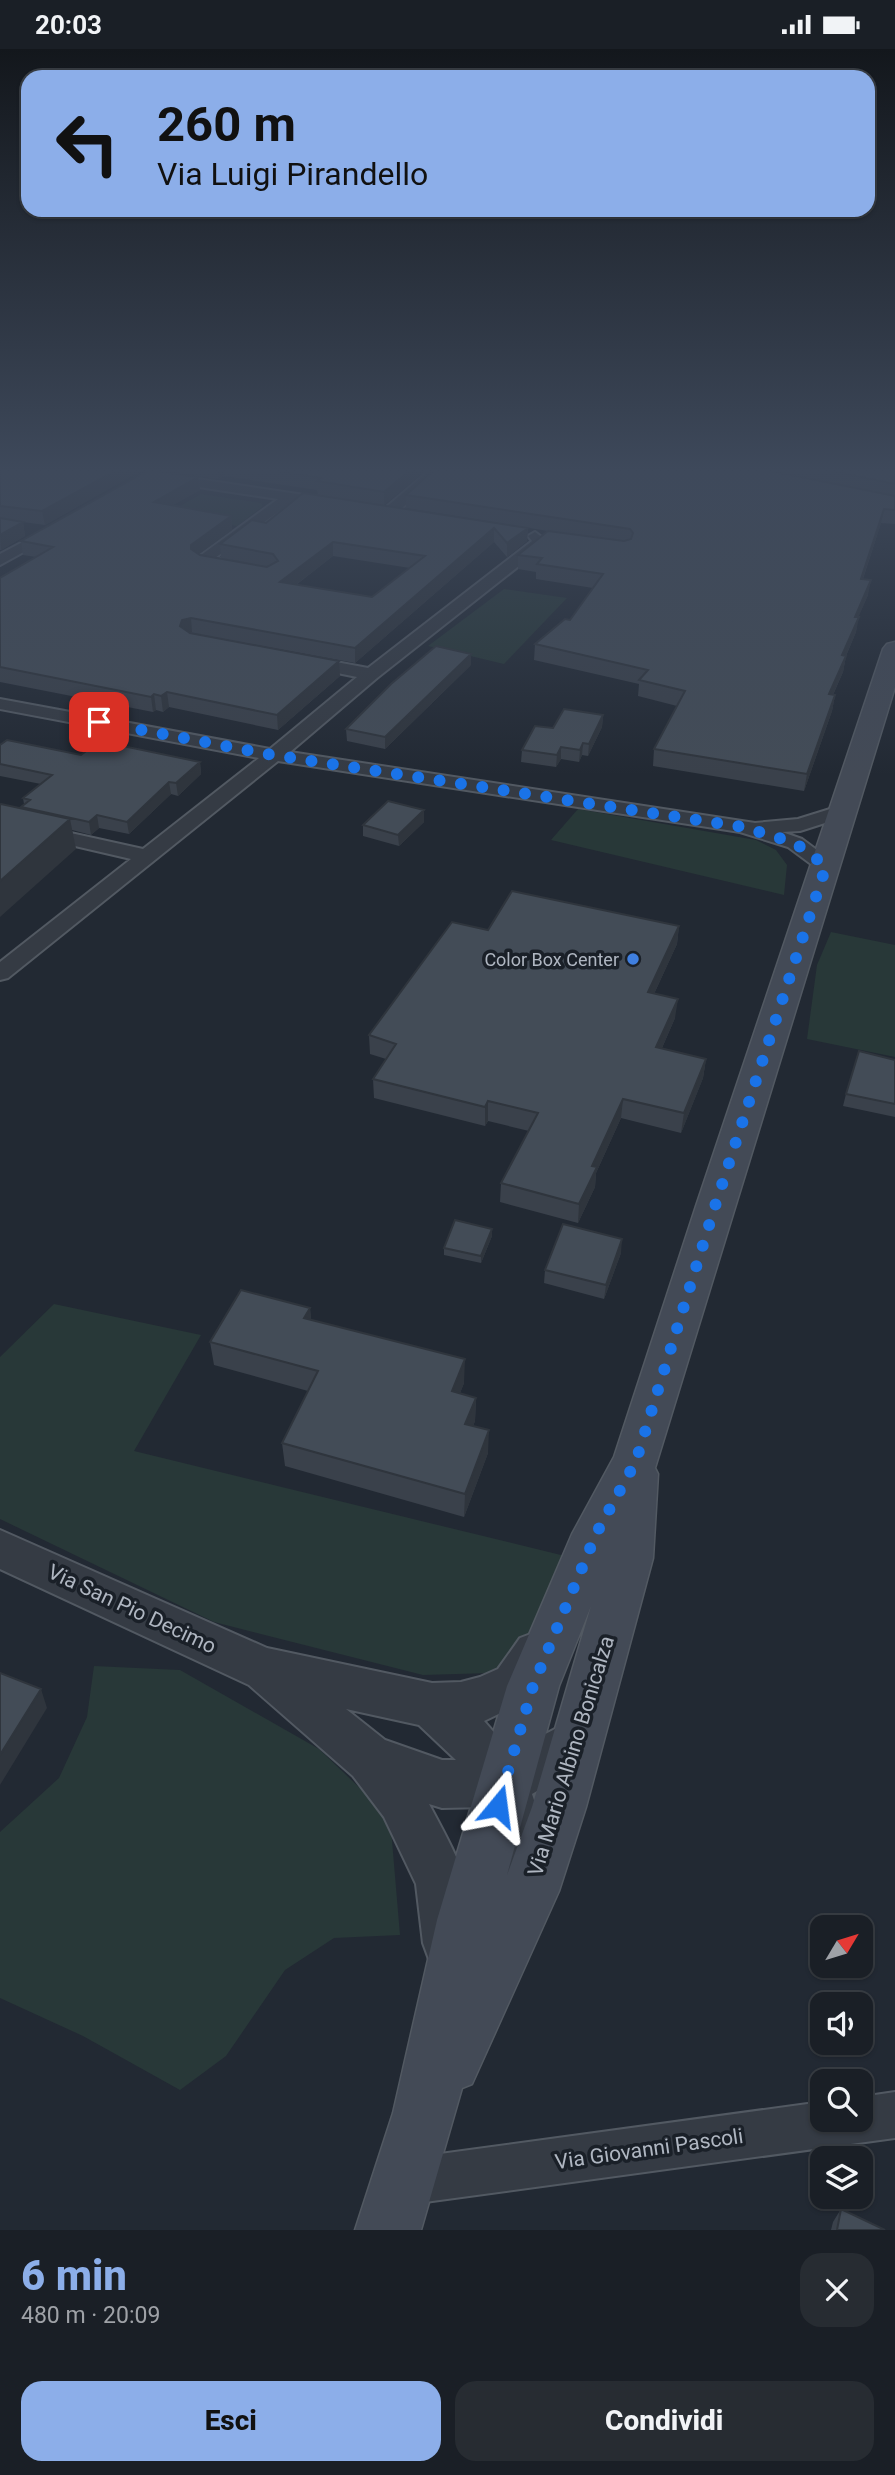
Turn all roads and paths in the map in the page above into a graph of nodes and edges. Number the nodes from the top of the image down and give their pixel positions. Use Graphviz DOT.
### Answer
graph roads {
  1 [pos="502,572"];
  2 [pos="895,649"];
  3 [pos="282,657"];
  4 [pos="371,674"];
  5 [pos="0,704"];
  6 [pos="273,755"];
  7 [pos="843,811"];
  8 [pos="19,827"];
  9 [pos="743,827"];
  10 [pos="146,856"];
  11 [pos="826,866"];
  12 [pos="0,973"];
  13 [pos="636,1461"];
  14 [pos="0,1549"];
  15 [pos="561,1619"];
  16 [pos="263,1669"];
  17 [pos="432,1705"];
  18 [pos="578,1740"];
  19 [pos="370,1759"];
  20 [pos="505,1783"];
  21 [pos="506,1947"];
  22 [pos="453,1979"];
  23 [pos="425,2113"];
  24 [pos="895,2115"];
  25 [pos="396,2206"];
  1 -- 4 [label="street"];
  2 -- 7 [label="main road, Via Mario Albino Bonicalza"];
  3 -- 4 [label="street"];
  4 -- 6 [label="street"];
  5 -- 6 [label="street"];
  6 -- 9 [label="street"];
  6 -- 10 [label="street"];
  7 -- 9 [label="street"];
  7 -- 11 [label="main road, Via Mario Albino Bonicalza"];
  8 -- 10 [label="street"];
  9 -- 11 [label="street"];
  10 -- 12 [label="street"];
  11 -- 13 [label="main road, Via Mario Albino Bonicalza"];
  13 -- 15 [label="main road, Via Mario Albino Bonicalza"];
  13 -- 18 [label="main road, Via Mario Albino Bonicalza"];
  14 -- 16 [label="street, Via San Pio Decimo"];
  15 -- 17 [label="street, Via San Pio Decimo"];
  15 -- 20 [label="main road, Via Mario Albino Bonicalza"];
  16 -- 17 [label="street, Via San Pio Decimo"];
  16 -- 19 [label="street, Via San Pio Decimo"];
  17 -- 20 [label="street"];
  18 -- 20 [label="street, Via San Pio Decimo"];
  18 -- 21 [label="main road, Via Mario Albino Bonicalza"];
  19 -- 20 [label="street, Via San Pio Decimo"];
  19 -- 22 [label="street, Via San Pio Decimo"];
  20 -- 21 [label="street"];
  20 -- 22 [label="main road, Via Mario Albino Bonicalza"];
  21 -- 23 [label="main road, Via Mario Albino Bonicalza"];
  22 -- 23 [label="main road, Via Mario Albino Bonicalza"];
  23 -- 25 [label="main road, Via Mario Albino Bonicalza"];
  24 -- 25 [label="street, Via Giovanni Pascoli"];
}
